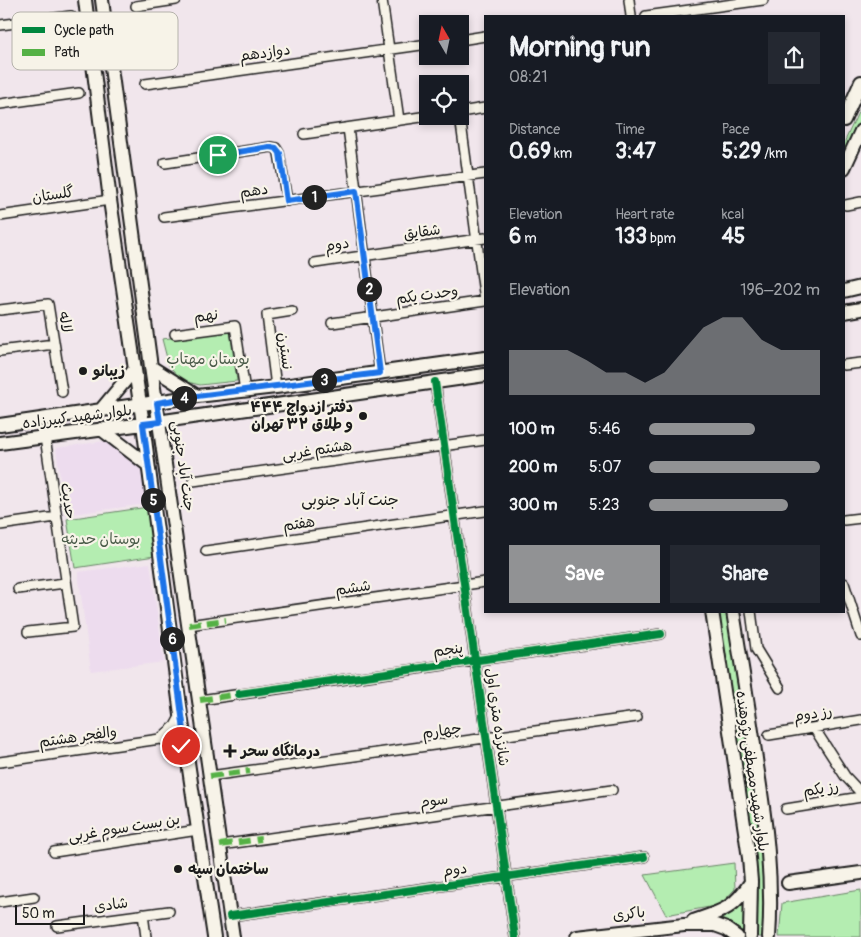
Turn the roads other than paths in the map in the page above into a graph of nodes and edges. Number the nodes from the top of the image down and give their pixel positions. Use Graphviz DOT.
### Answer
graph roads {
  1 [pos="176,0"];
  2 [pos="382,0"];
  3 [pos="628,0"];
  4 [pos="763,0"];
  5 [pos="136,6"];
  6 [pos="631,15"];
  7 [pos="653,15"];
  8 [pos="484,36"];
  9 [pos="469,39"];
  10 [pos="419,45"];
  11 [pos="390,48"];
  12 [pos="94,70"];
  13 [pos="111,70"];
  14 [pos="861,82"];
  15 [pos="145,84"];
  16 [pos="79,93"];
  17 [pos="0,104"];
  18 [pos="484,108"];
  19 [pos="469,111"];
  20 [pos="419,117"];
  21 [pos="845,118"];
  22 [pos="399,120"];
  23 [pos="461,125"];
  24 [pos="348,128"];
  25 [pos="861,131"];
  26 [pos="304,134"];
  27 [pos="851,161"];
  28 [pos="165,163"];
  29 [pos="484,174"];
  30 [pos="467,176"];
  31 [pos="356,191"];
  32 [pos="110,200"];
  33 [pos="287,201"];
  34 [pos="861,202"];
  35 [pos="846,205"];
  36 [pos="0,216"];
  37 [pos="164,217"];
  38 [pos="481,238"];
  39 [pos="363,254"];
  40 [pos="314,262"];
  41 [pos="845,282"];
  42 [pos="484,285"];
  43 [pos="861,286"];
  44 [pos="845,291"];
  45 [pos="484,301"];
  46 [pos="861,309"];
  47 [pos="0,310"];
  48 [pos="292,311"];
  49 [pos="845,312"];
  50 [pos="373,317"];
  51 [pos="332,323"];
  52 [pos="175,334"];
  53 [pos="54,344"];
  54 [pos="0,351"];
  55 [pos="484,358"];
  56 [pos="861,363"];
  57 [pos="845,365"];
  58 [pos="151,367"];
  59 [pos="134,370"];
  60 [pos="380,373"];
  61 [pos="484,375"];
  62 [pos="435,382"];
  63 [pos="276,387"];
  64 [pos="245,390"];
  65 [pos="62,392"];
  66 [pos="197,396"];
  67 [pos="157,403"];
  68 [pos="140,405"];
  69 [pos="100,411"];
  70 [pos="160,422"];
  71 [pos="143,424"];
  72 [pos="0,425"];
  73 [pos="101,429"];
  74 [pos="45,437"];
  75 [pos="484,440"];
  76 [pos="0,443"];
  77 [pos="444,446"];
  78 [pos="148,465"];
  79 [pos="194,481"];
  80 [pos="484,511"];
  81 [pos="454,515"];
  82 [pos="56,517"];
  83 [pos="861,518"];
  84 [pos="845,520"];
  85 [pos="0,525"];
  86 [pos="206,551"];
  87 [pos="484,582"];
  88 [pos="65,583"];
  89 [pos="464,586"];
  90 [pos="845,586"];
  91 [pos="18,589"];
  92 [pos="712,613"];
  93 [pos="733,613"];
  94 [pos="751,613"];
  95 [pos="189,625"];
  96 [pos="28,632"];
  97 [pos="661,634"];
  98 [pos="861,636"];
  99 [pos="475,660"];
  100 [pos="780,688"];
  101 [pos="200,700"];
  102 [pos="181,715"];
  103 [pos="637,717"];
  104 [pos="861,720"];
  105 [pos="814,728"];
  106 [pos="768,735"];
  107 [pos="486,738"];
  108 [pos="160,739"];
  109 [pos="187,753"];
  110 [pos="0,762"];
  111 [pos="210,776"];
  112 [pos="612,790"];
  113 [pos="861,793"];
  114 [pos="861,797"];
  115 [pos="496,806"];
  116 [pos="786,809"];
  117 [pos="198,830"];
  118 [pos="220,845"];
  119 [pos="54,852"];
  120 [pos="644,857"];
  121 [pos="861,873"];
  122 [pos="506,877"];
  123 [pos="751,881"];
  124 [pos="788,883"];
  125 [pos="34,897"];
  126 [pos="0,902"];
  127 [pos="169,911"];
  128 [pos="143,914"];
  129 [pos="230,916"];
  130 [pos="684,924"];
  131 [pos="57,926"];
  132 [pos="592,936"];
  133 [pos="146,937"];
  134 [pos="214,937"];
  135 [pos="233,937"];
  136 [pos="515,937"];
  137 [pos="577,937"];
  138 [pos="737,937"];
  139 [pos="750,937"];
  140 [pos="769,937"];
  1 -- 5 [label="street"];
  2 -- 11 [label="street"];
  3 -- 6 [label="street"];
  4 -- 7 [label="street"];
  8 -- 9 [label="street"];
  10 -- 11 [label="street, دوازدهم"];
  11 -- 15 [label="street, دوازدهم"];
  11 -- 22 [label="street"];
  12 -- 32 [label="main road"];
  13 -- 58 [label="main road, جنت آباد جنوبی"];
  14 -- 21 [label="main road"];
  16 -- 17 [label="street"];
  18 -- 19 [label="street"];
  20 -- 22 [label="street"];
  22 -- 24 [label="street"];
  23 -- 30 [label="street"];
  24 -- 26 [label="street"];
  24 -- 31 [label="street"];
  25 -- 27 [label="main road"];
  28 -- 33 [label="street"];
  29 -- 30 [label="street, دهم"];
  30 -- 31 [label="street, دهم"];
  30 -- 38 [label="street"];
  31 -- 33 [label="street, دهم"];
  31 -- 39 [label="street"];
  32 -- 36 [label="street, گلستان"];
  32 -- 59 [label="main road"];
  33 -- 37 [label="street, دهم"];
  34 -- 35 [label="street"];
  38 -- 39 [label="street, شقایق"];
  38 -- 42 [label="street"];
  39 -- 40 [label="street, دوم"];
  39 -- 50 [label="street"];
  41 -- 43 [label="main road"];
  43 -- 44 [label="main road"];
  45 -- 50 [label="street, وحدت یکم"];
  46 -- 49 [label="main road"];
  47 -- 53 [label="street, لاله"];
  48 -- 63 [label="street, نسترن"];
  50 -- 51 [label="street, وحدت یکم"];
  50 -- 60 [label="street"];
  52 -- 64 [label="street, نهم"];
  53 -- 54 [label="street"];
  53 -- 65 [label="street, لاله"];
  55 -- 60 [label="main road, بلوار شهید کبیرزاده"];
  56 -- 57 [label="street"];
  58 -- 66 [label="main road"];
  58 -- 67 [label="main road, جنت آباد جنوبی"];
  59 -- 68 [label="main road"];
  59 -- 69 [label="main road"];
  60 -- 63 [label="main road, بلوار شهید کبیرزاده"];
  61 -- 62 [label="main road, بلوار شهید کبیرزاده"];
  62 -- 70 [label="main road, بلوار شهید کبیرزاده"];
  62 -- 77 [label="street, شانزده متری اول"];
  63 -- 64 [label="main road, بلوار شهید کبیرزاده"];
  64 -- 66 [label="main road, بلوار شهید کبیرزاده"];
  66 -- 67 [label="main road, بلوار شهید کبیرزاده"];
  67 -- 68 [label="main road, بلوار شهید کبیرزاده"];
  67 -- 70 [label="main road, جنت آباد جنوبی"];
  68 -- 69 [label="main road, بلوار شهید کبیرزاده"];
  68 -- 71 [label="main road"];
  69 -- 72 [label="main road, بلوار شهید کبیرزاده"];
  70 -- 71 [label="main road, بلوار شهید کبیرزاده"];
  70 -- 95 [label="main road, جنت آباد جنوبی"];
  71 -- 73 [label="main road, بلوار شهید کبیرزاده"];
  71 -- 78 [label="main road"];
  73 -- 74 [label="main road, بلوار شهید کبیرزاده"];
  73 -- 78 [label="main road"];
  74 -- 76 [label="main road, بلوار شهید کبیرزاده"];
  74 -- 82 [label="street, حدیث"];
  75 -- 77 [label="street, هشتم غربی"];
  77 -- 79 [label="street, هشتم غربی"];
  77 -- 81 [label="street, شانزده متری اول"];
  78 -- 102 [label="main road"];
  80 -- 81 [label="street, هفتم"];
  81 -- 86 [label="street, هفتم"];
  81 -- 89 [label="street, شانزده متری اول"];
  82 -- 85 [label="street"];
  82 -- 88 [label="street, حدیث"];
  83 -- 84 [label="street"];
  87 -- 89 [label="street, ششم"];
  88 -- 91 [label="street"];
  88 -- 96 [label="street, حدیث"];
  89 -- 95 [label="street, ششم"];
  89 -- 99 [label="street, شانزده متری اول"];
  90 -- 98 [label="street"];
  92 -- 123 [label="main road, بلوار شهید مصطفی پژوهنده"];
  93 -- 140 [label="main road, بلوار شهید مصطفی پژوهنده"];
  94 -- 100 [label="street"];
  95 -- 101 [label="main road, جنت آباد جنوبی"];
  97 -- 99 [label="street, پنجم"];
  99 -- 101 [label="street, پنجم"];
  99 -- 107 [label="street, شانزده متری اول"];
  101 -- 111 [label="main road, جنت آباد جنوبی"];
  102 -- 108 [label="street"];
  102 -- 109 [label="main road"];
  103 -- 107 [label="street, چهارم"];
  104 -- 105 [label="street, رز دوم"];
  105 -- 106 [label="street, رز دوم"];
  105 -- 113 [label="street"];
  107 -- 111 [label="street, چهارم"];
  107 -- 115 [label="street, شانزده متری اول"];
  108 -- 109 [label="street"];
  108 -- 110 [label="street, والفجر هشتم"];
  109 -- 117 [label="main road"];
  111 -- 118 [label="main road, جنت آباد جنوبی"];
  112 -- 115 [label="street, سوم"];
  114 -- 116 [label="street, رز یکم"];
  115 -- 118 [label="street, سوم"];
  115 -- 122 [label="street, شانزده متری اول"];
  117 -- 119 [label="street, بن بست سوم غربی"];
  117 -- 134 [label="main road"];
  118 -- 129 [label="main road, جنت آباد جنوبی"];
  120 -- 122 [label="street, دوم"];
  121 -- 124 [label="main road"];
  122 -- 129 [label="street, دوم"];
  122 -- 136 [label="street, شانزده متری اول"];
  123 -- 130 [label="main road, باکری"];
  123 -- 139 [label="main road, بلوار شهید مصطفی پژوهنده"];
  125 -- 126 [label="street"];
  127 -- 128 [label="street, شادی"];
  128 -- 131 [label="street, شادی"];
  128 -- 133 [label="street"];
  129 -- 135 [label="main road, جنت آباد جنوبی"];
  130 -- 132 [label="main road, باکری"];
  130 -- 138 [label="main road, باکری"];
  132 -- 137 [label="main road, باکری"];
}
